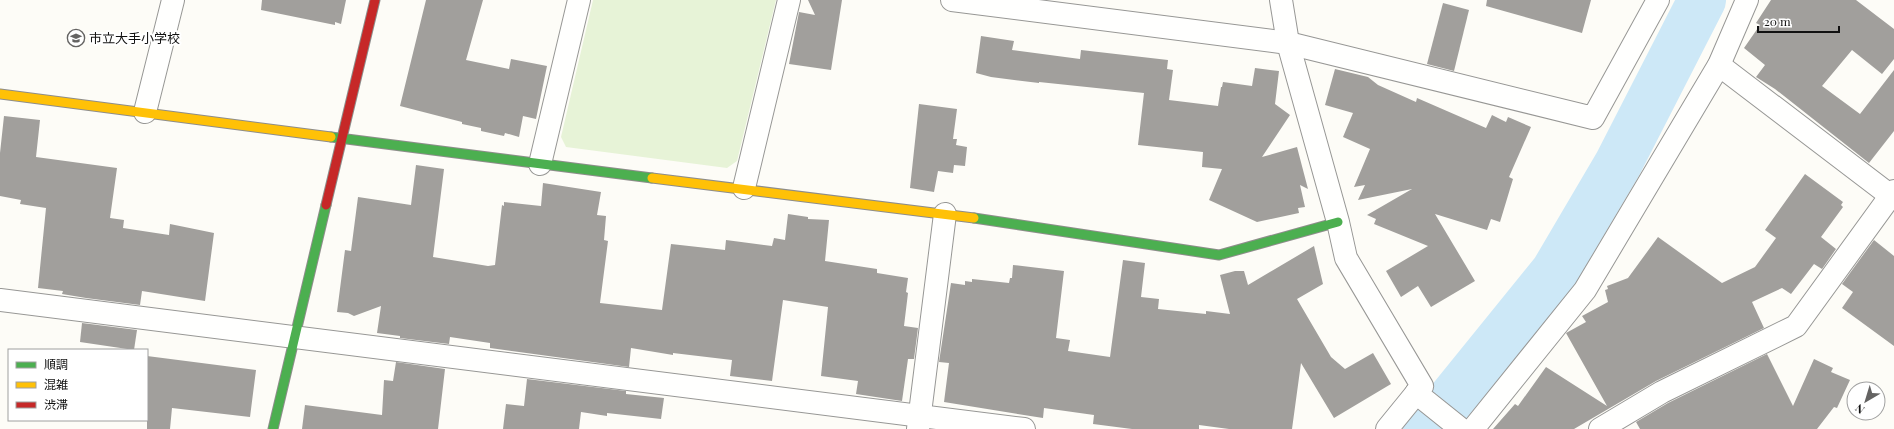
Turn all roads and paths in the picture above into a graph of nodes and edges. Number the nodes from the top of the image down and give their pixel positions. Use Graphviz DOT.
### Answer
graph roads {
  1 [pos="173,0"];
  2 [pos="375,0"];
  3 [pos="580,0"];
  4 [pos="789,0"];
  5 [pos="952,0"];
  6 [pos="1281,0"];
  7 [pos="1658,0"];
  8 [pos="1747,0"];
  9 [pos="1288,43"];
  10 [pos="1719,65"];
  11 [pos="0,94"];
  12 [pos="145,112"];
  13 [pos="342,138"];
  14 [pos="540,164"];
  15 [pos="744,188"];
  16 [pos="1892,194"];
  17 [pos="944,214"];
  18 [pos="1338,222"];
  19 [pos="0,300"];
  20 [pos="295,338"];
  21 [pos="1422,397"];
  22 [pos="919,422"];
  23 [pos="1463,428"];
  24 [pos="273,429"];
  25 [pos="1024,429"];
  26 [pos="1387,429"];
  27 [pos="1600,429"];
  1 -- 12 [label="street"];
  2 -- 13 [label="street"];
  3 -- 14 [label="street"];
  4 -- 15 [label="street"];
  5 -- 9 [label="street"];
  6 -- 9 [label="street"];
  7 -- 9 [label="street"];
  8 -- 10 [label="street"];
  9 -- 18 [label="street"];
  10 -- 16 [label="street"];
  10 -- 23 [label="street"];
  11 -- 12 [label="street"];
  12 -- 13 [label="street"];
  13 -- 14 [label="street"];
  13 -- 20 [label="street"];
  14 -- 15 [label="street"];
  15 -- 17 [label="street"];
  16 -- 27 [label="street"];
  17 -- 18 [label="street"];
  17 -- 22 [label="street"];
  18 -- 21 [label="street"];
  19 -- 20 [label="street"];
  20 -- 22 [label="street"];
  20 -- 24 [label="street"];
  21 -- 23 [label="street"];
  21 -- 26 [label="street"];
  22 -- 25 [label="street"];
}
